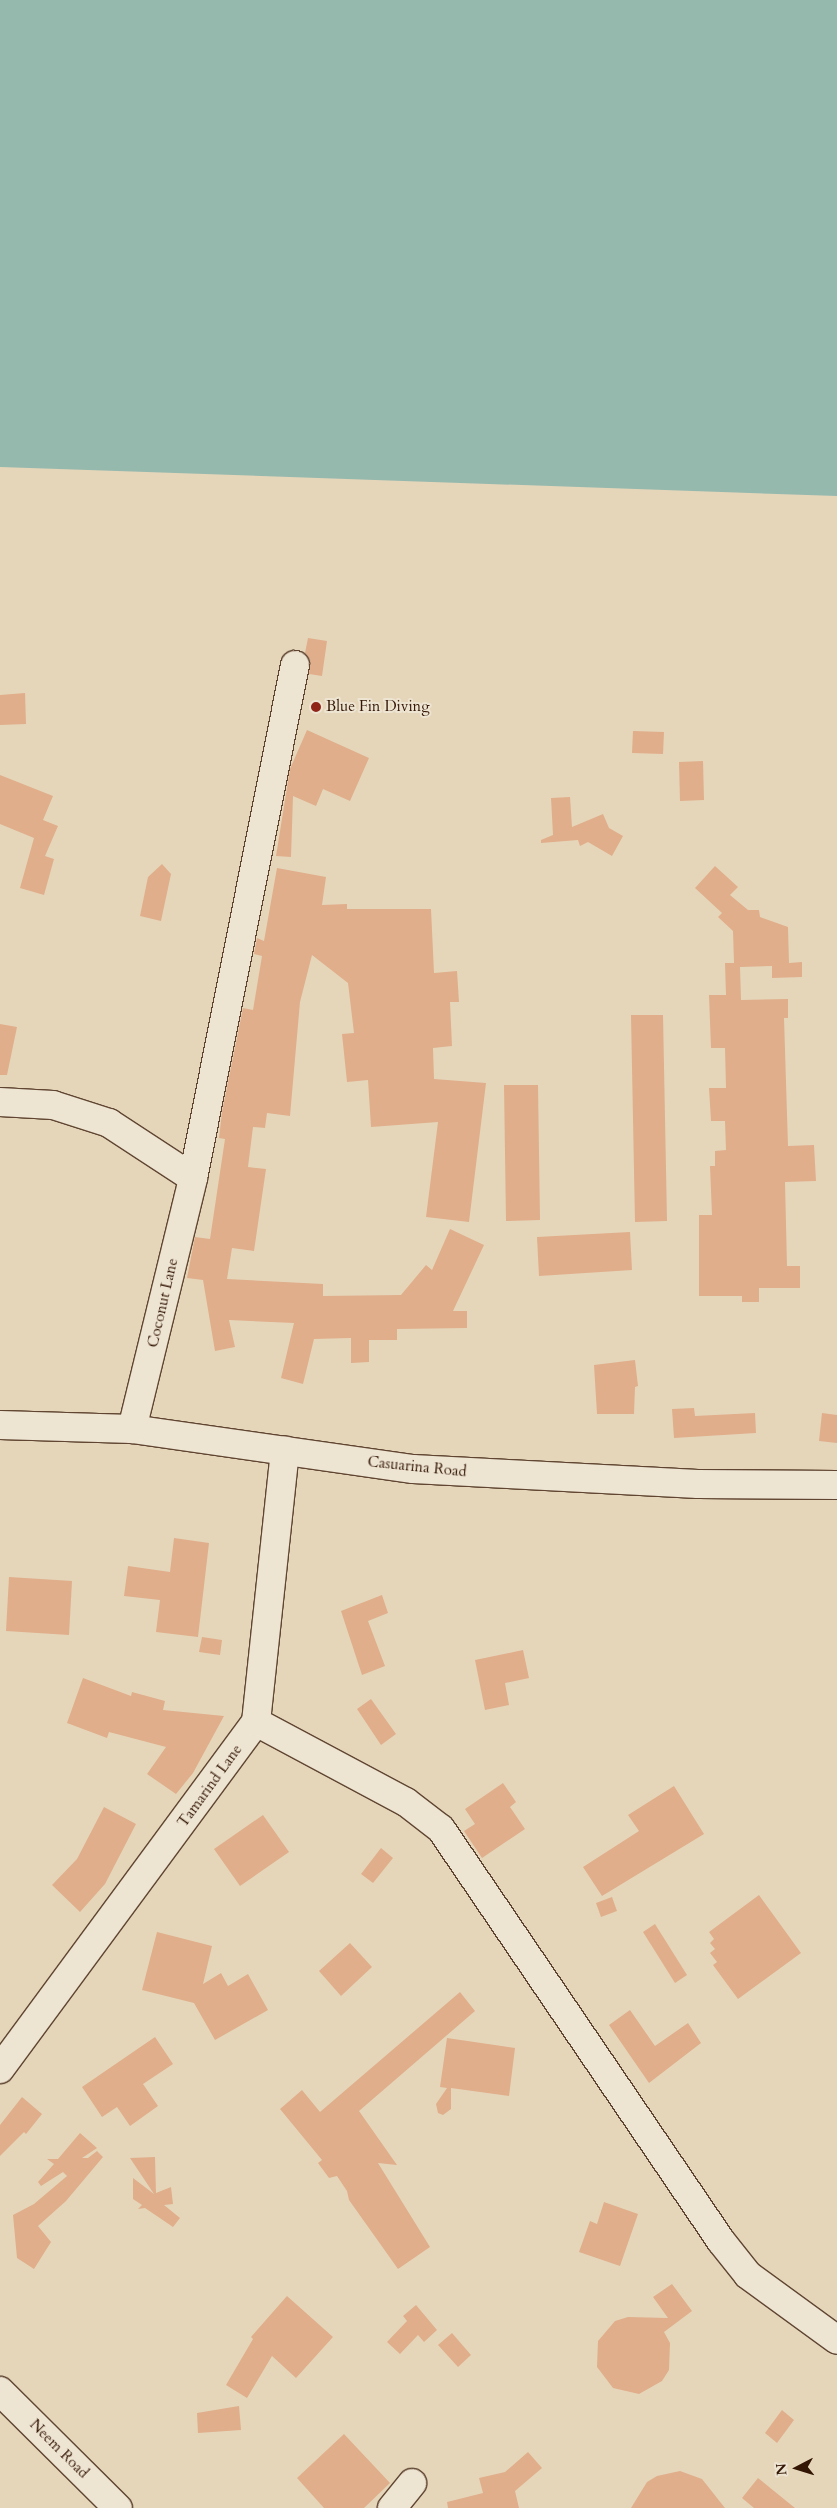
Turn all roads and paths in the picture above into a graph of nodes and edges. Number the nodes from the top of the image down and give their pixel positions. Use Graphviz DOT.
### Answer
graph roads {
  1 [pos="295,665"];
  2 [pos="0,1102"];
  3 [pos="193,1178"];
  4 [pos="0,1425"];
  5 [pos="132,1428"];
  6 [pos="285,1451"];
  7 [pos="837,1485"];
  8 [pos="256,1722"];
  9 [pos="0,2069"];
  10 [pos="837,2340"];
  11 [pos="0,2391"];
  12 [pos="412,2483"];
  13 [pos="118,2508"];
  14 [pos="392,2508"];
  1 -- 3 [label="street, Coconut Lane"];
  2 -- 3 [label="street"];
  3 -- 5 [label="street, Coconut Lane"];
  4 -- 5 [label="street, Casuarina Road"];
  5 -- 6 [label="street, Casuarina Road"];
  6 -- 7 [label="street, Casuarina Road"];
  6 -- 8 [label="street"];
  8 -- 9 [label="street, Tamarind Lane"];
  8 -- 10 [label="street"];
  11 -- 13 [label="street, Neem Road"];
  12 -- 14 [label="street"];
}
